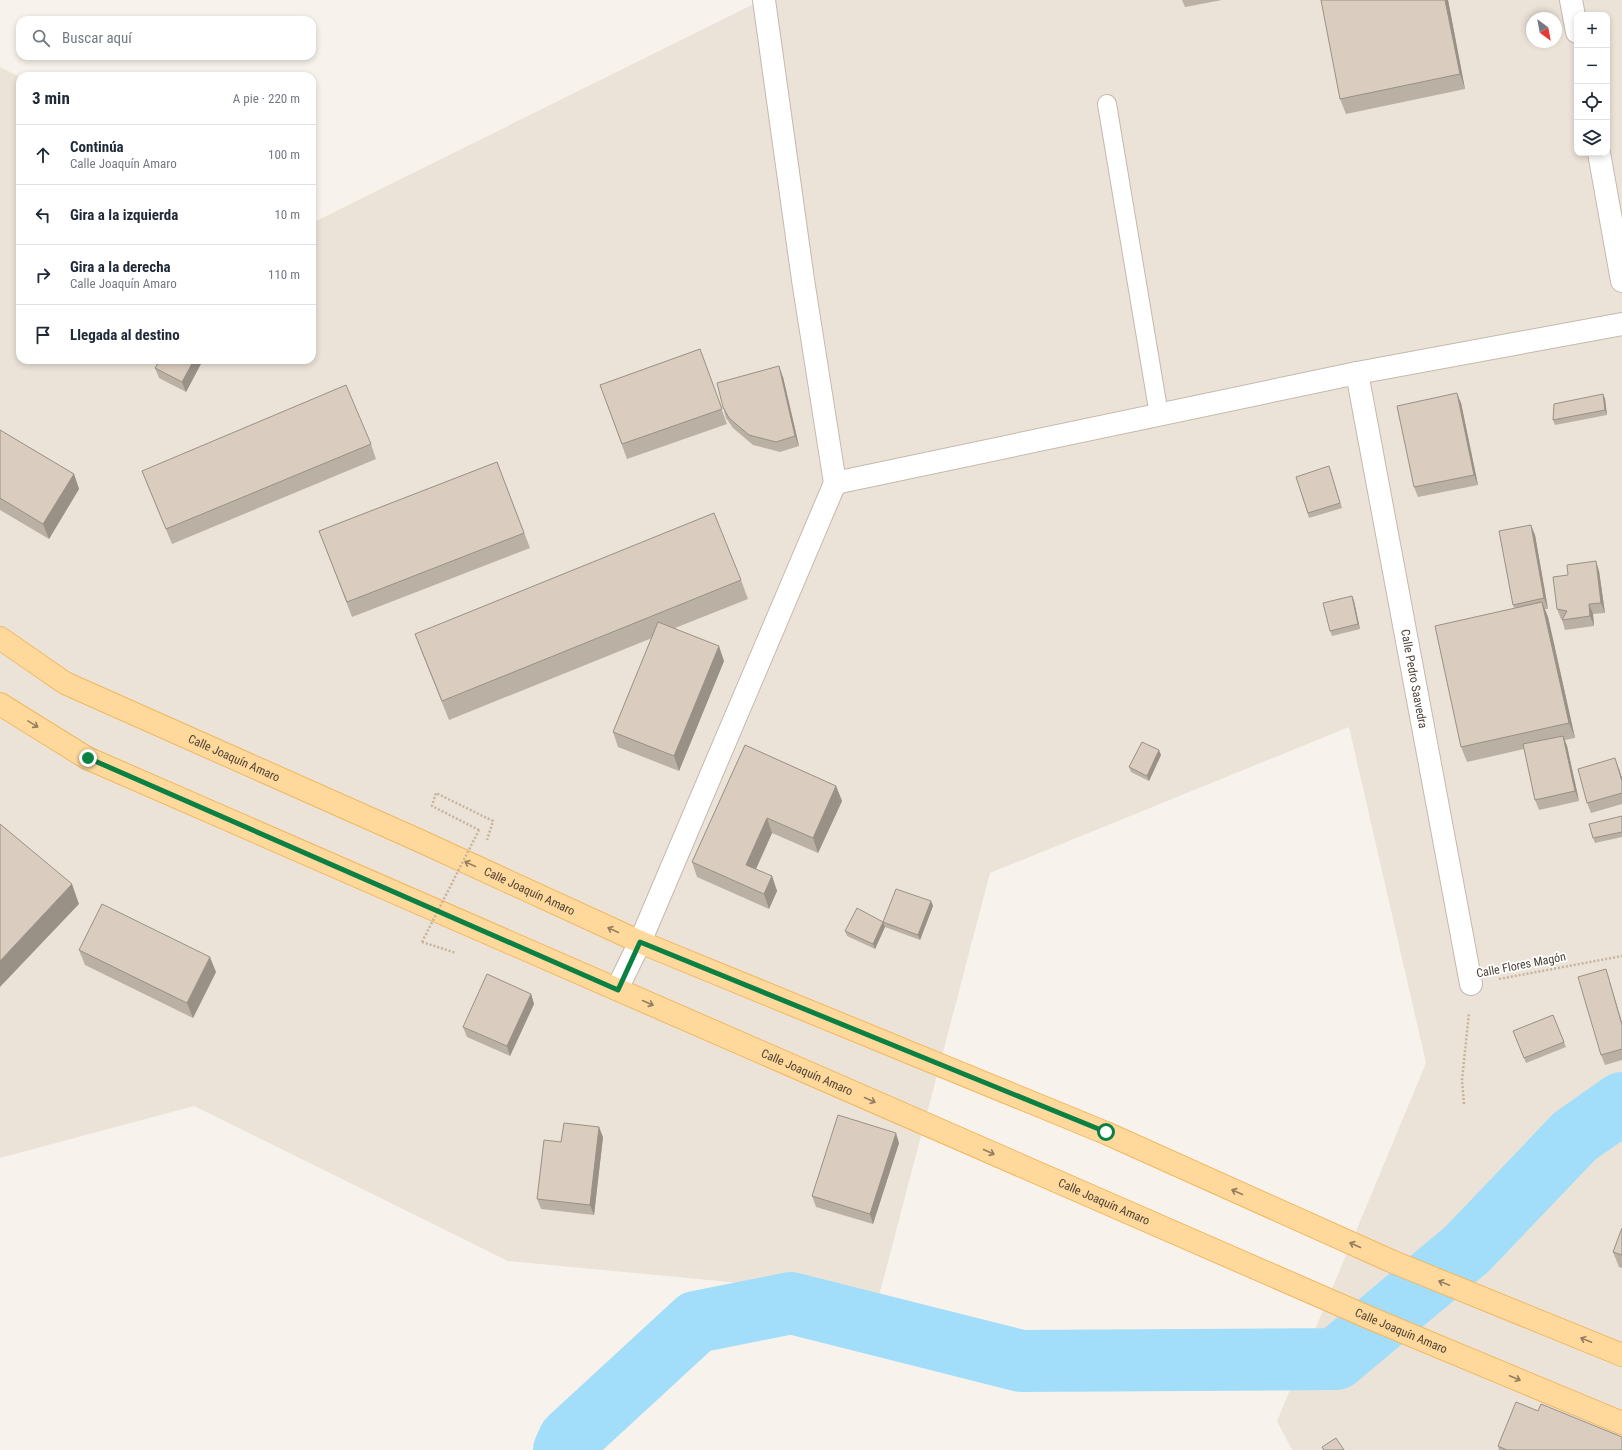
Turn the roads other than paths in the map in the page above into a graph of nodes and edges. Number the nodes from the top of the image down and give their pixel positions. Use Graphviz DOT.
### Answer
graph roads {
  1 [pos="764,0"];
  2 [pos="1571,0"];
  3 [pos="1574,16"];
  4 [pos="1107,104"];
  5 [pos="1600,156"];
  6 [pos="1622,281"];
  7 [pos="1622,324"];
  8 [pos="1357,373"];
  9 [pos="1159,415"];
  10 [pos="836,483"];
  11 [pos="0,638"];
  12 [pos="0,704"];
  13 [pos="640,942"];
  14 [pos="1471,984"];
  15 [pos="618,990"];
  16 [pos="1622,1355"];
  17 [pos="1622,1423"];
  1 -- 10 [label="street"];
  2 -- 3 [label="street"];
  4 -- 9 [label="lane"];
  5 -- 6 [label="street"];
  7 -- 8 [label="street"];
  8 -- 9 [label="street"];
  8 -- 14 [label="street, Calle Pedro Saavedra"];
  9 -- 10 [label="street"];
  10 -- 13 [label="street"];
  13 -- 11 [label="main road, Calle Joaquín Amaro, one-way"];
  12 -- 15 [label="main road, Calle Joaquín Amaro, one-way"];
  13 -- 15 [label="street"];
  16 -- 13 [label="main road, Calle Joaquín Amaro, one-way"];
  15 -- 17 [label="main road, Calle Joaquín Amaro, one-way"];
}
